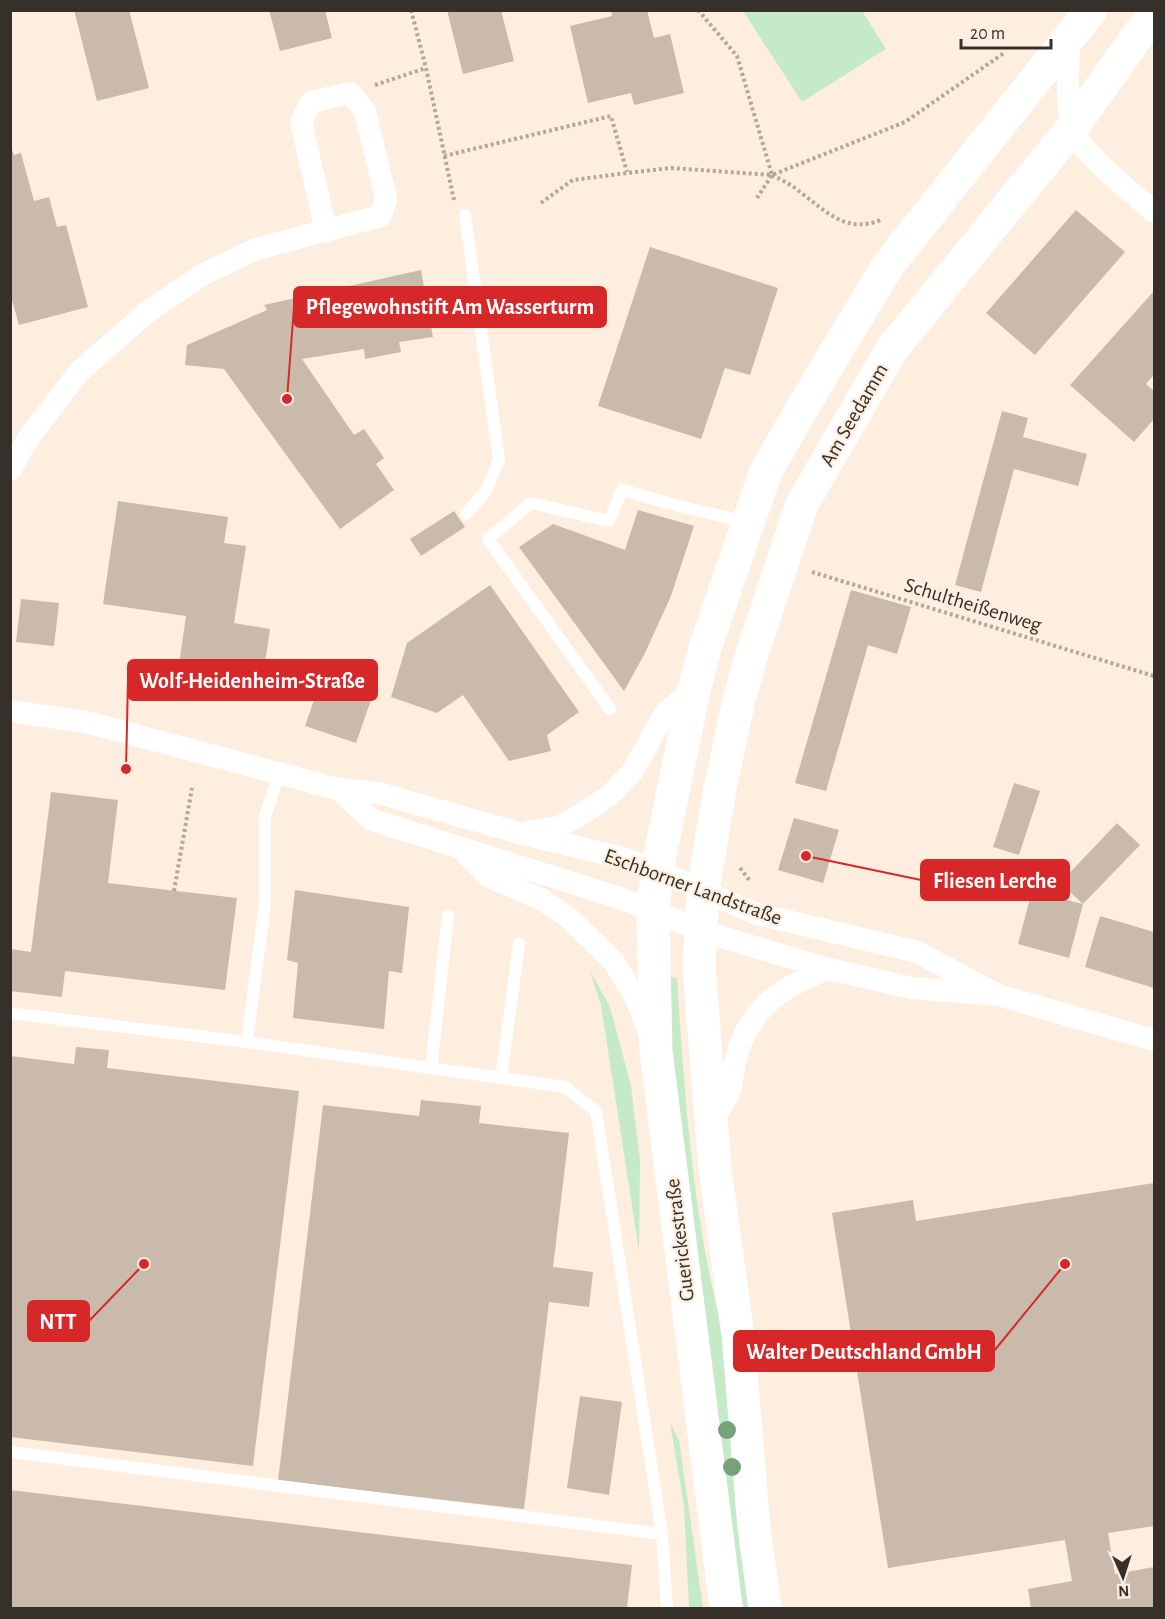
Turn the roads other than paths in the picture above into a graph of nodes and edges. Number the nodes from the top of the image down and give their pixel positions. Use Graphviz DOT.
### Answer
graph roads {
  1 [pos="1091,10"];
  2 [pos="1155,13"];
  3 [pos="1069,38"];
  4 [pos="1072,128"];
  5 [pos="1155,212"];
  6 [pos="465,215"];
  7 [pos="326,231"];
  8 [pos="10,470"];
  9 [pos="466,514"];
  10 [pos="749,522"];
  11 [pos="694,690"];
  12 [pos="610,709"];
  13 [pos="10,711"];
  14 [pos="279,773"];
  15 [pos="338,789"];
  16 [pos="519,833"];
  17 [pos="461,849"];
  18 [pos="657,870"];
  19 [pos="703,890"];
  20 [pos="653,910"];
  21 [pos="448,916"];
  22 [pos="700,930"];
  23 [pos="519,944"];
  24 [pos="829,969"];
  25 [pos="998,995"];
  26 [pos="10,1012"];
  27 [pos="1155,1040"];
  28 [pos="247,1042"];
  29 [pos="656,1051"];
  30 [pos="431,1068"];
  31 [pos="501,1078"];
  32 [pos="712,1123"];
  33 [pos="10,1452"];
  34 [pos="662,1534"];
  35 [pos="667,1608"];
  36 [pos="726,1608"];
  37 [pos="765,1608"];
  1 -- 3 [label="main road"];
  2 -- 4 [label="main road, Am Seedamm"];
  3 -- 4 [label="street"];
  3 -- 10 [label="main road"];
  4 -- 5 [label="street"];
  4 -- 19 [label="main road, Am Seedamm"];
  6 -- 9 [label="lane"];
  7 -- 7 [label="street"];
  7 -- 8 [label="street"];
  10 -- 11 [label="main road"];
  10 -- 12 [label="lane"];
  11 -- 16 [label="street, Eschborner Landstraße"];
  11 -- 18 [label="main road"];
  13 -- 14 [label="street, Eschborner Landstraße"];
  14 -- 15 [label="street, Eschborner Landstraße"];
  14 -- 28 [label="lane"];
  15 -- 16 [label="street, Eschborner Landstraße"];
  15 -- 17 [label="street, Eschborner Landstraße"];
  16 -- 18 [label="street, Eschborner Landstraße"];
  17 -- 20 [label="street, Eschborner Landstraße"];
  17 -- 29 [label="street, Eschborner Landstraße"];
  18 -- 19 [label="street, Eschborner Landstraße"];
  18 -- 20 [label="main road, Guerickestraße"];
  19 -- 22 [label="main road, Guerickestraße"];
  19 -- 25 [label="street, Eschborner Landstraße"];
  20 -- 22 [label="street, Eschborner Landstraße"];
  20 -- 29 [label="main road, Guerickestraße"];
  21 -- 30 [label="lane"];
  22 -- 24 [label="street, Eschborner Landstraße"];
  22 -- 32 [label="main road, Guerickestraße"];
  23 -- 31 [label="lane"];
  24 -- 25 [label="street, Eschborner Landstraße"];
  24 -- 32 [label="street"];
  25 -- 27 [label="street, Eschborner Landstraße"];
  26 -- 28 [label="lane"];
  28 -- 30 [label="lane"];
  29 -- 36 [label="main road, Guerickestraße"];
  30 -- 31 [label="lane"];
  31 -- 34 [label="lane"];
  32 -- 37 [label="main road, Guerickestraße"];
  33 -- 34 [label="lane"];
  34 -- 35 [label="lane"];
}
